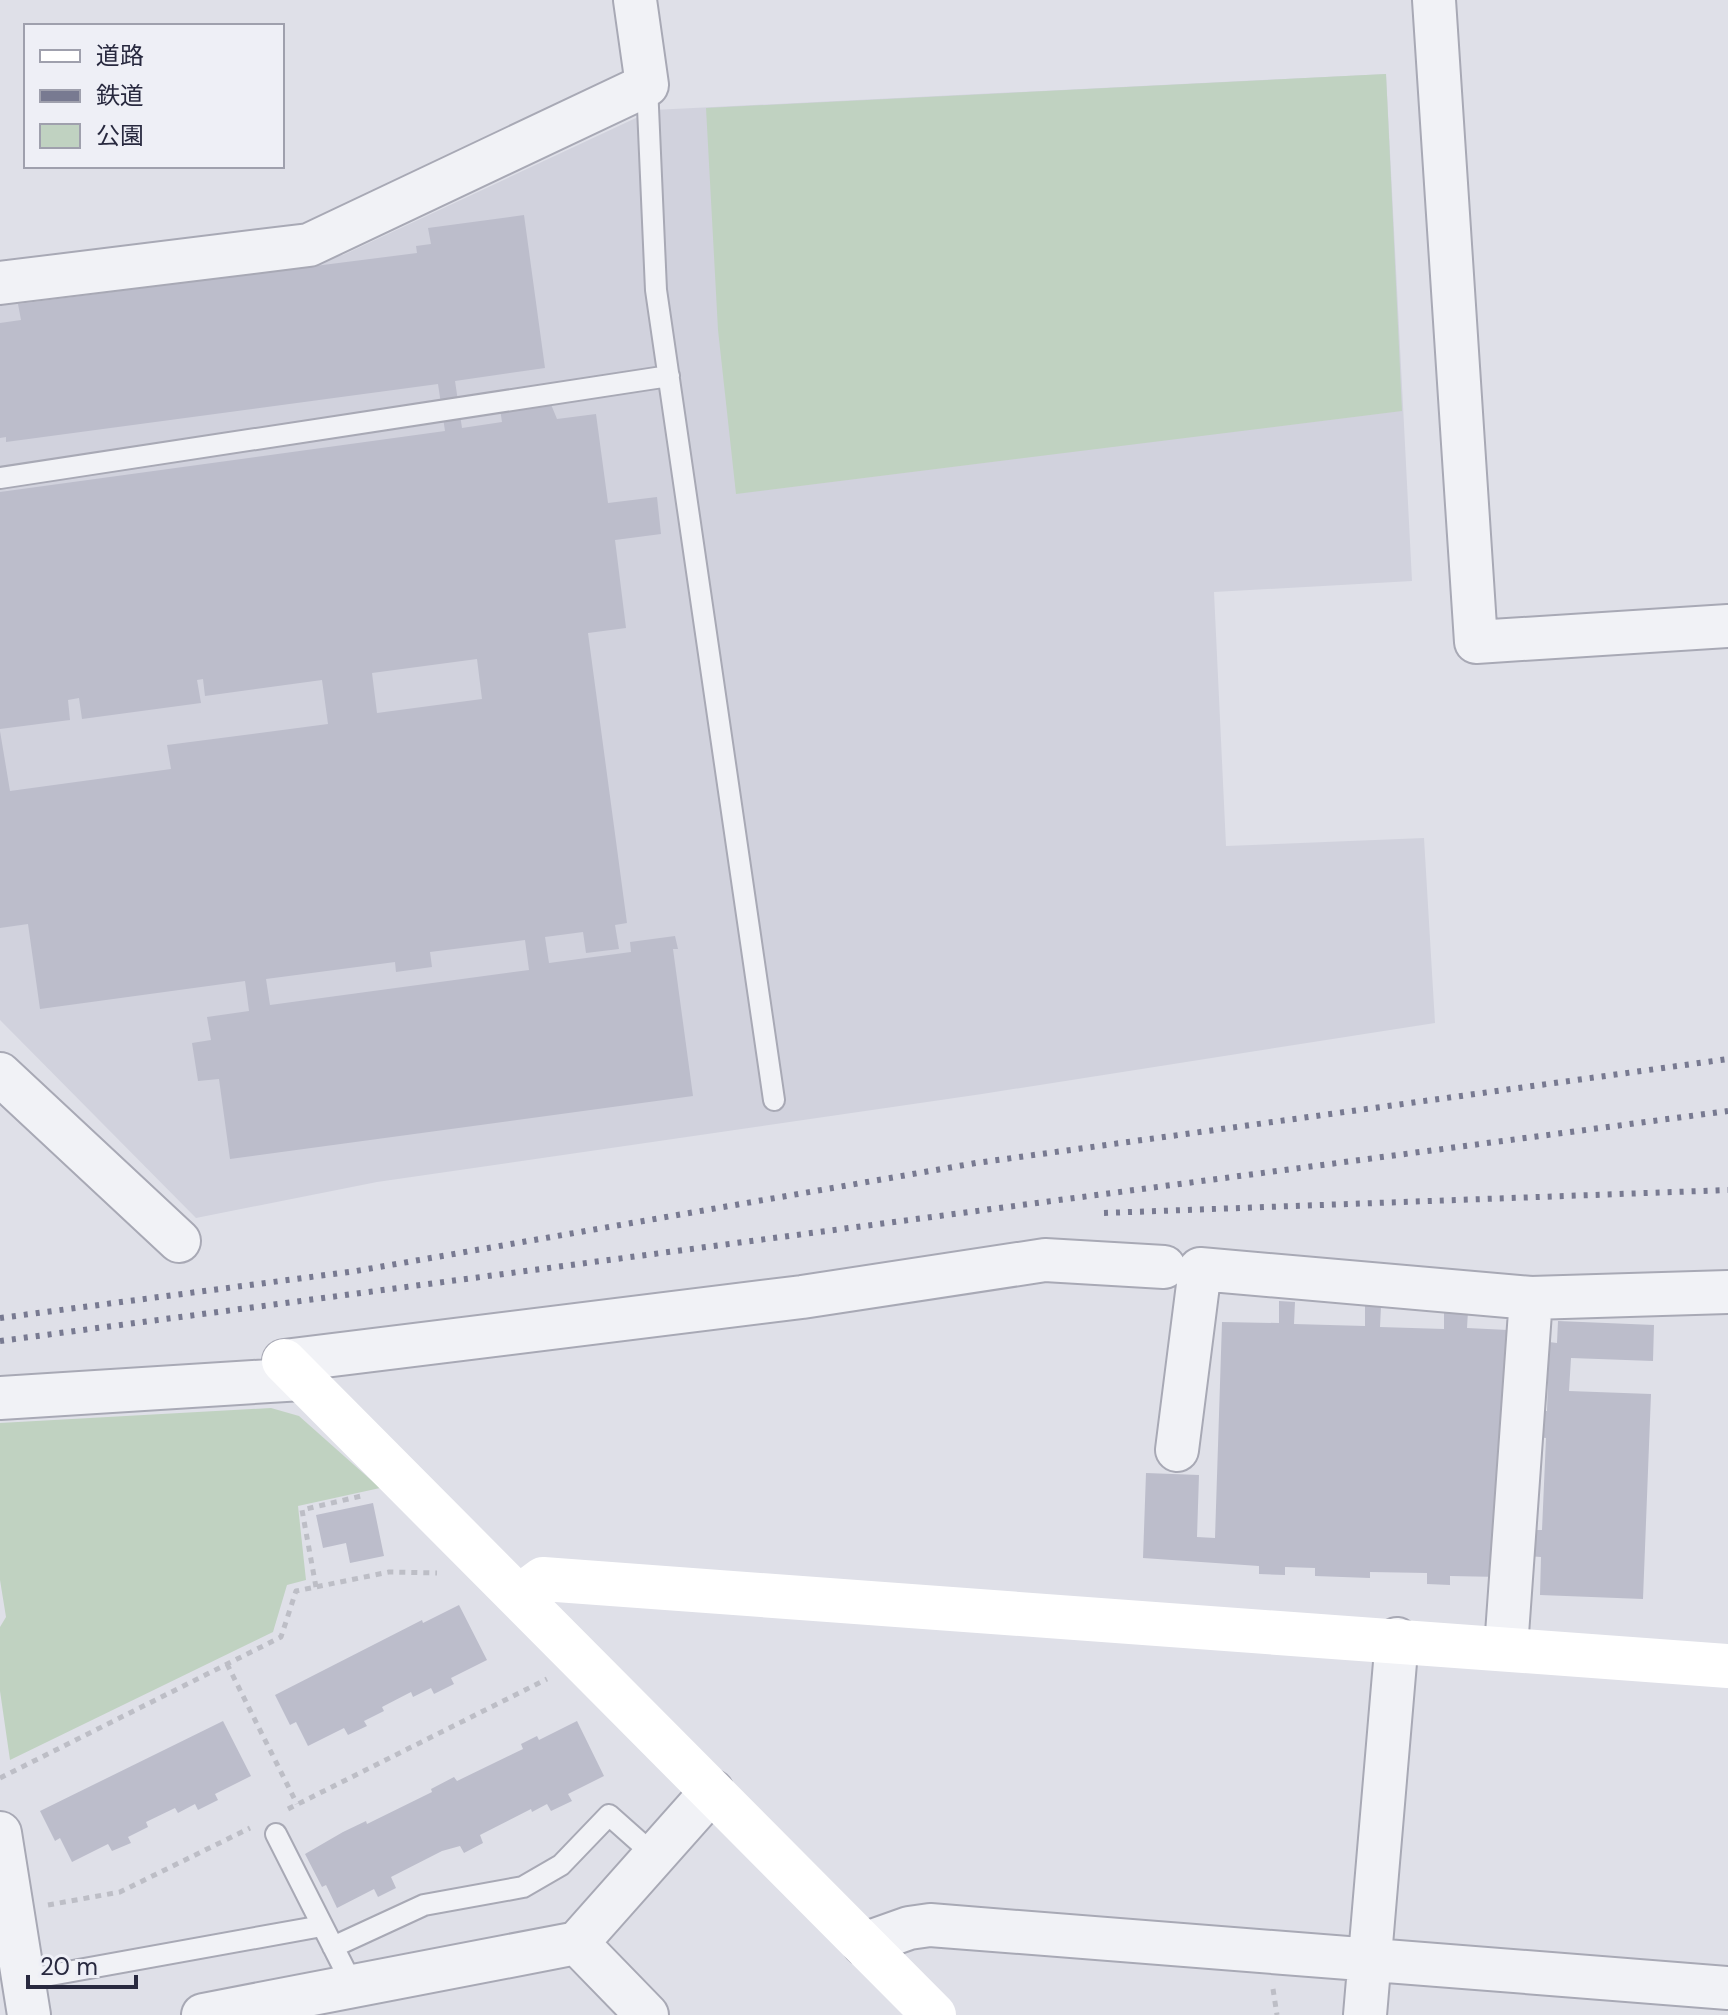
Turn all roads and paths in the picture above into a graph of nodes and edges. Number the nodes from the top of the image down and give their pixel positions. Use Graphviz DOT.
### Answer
graph roads {
  1 [pos="635,0"];
  2 [pos="1434,0"];
  3 [pos="647,85"];
  4 [pos="0,283"];
  5 [pos="669,376"];
  6 [pos="0,478"];
  7 [pos="1728,626"];
  8 [pos="0,1074"];
  9 [pos="774,1100"];
  10 [pos="179,1241"];
  11 [pos="1164,1267"];
  12 [pos="1728,1292"];
  13 [pos="1531,1298"];
  14 [pos="293,1370"];
  15 [pos="0,1398"];
  16 [pos="1177,1450"];
  17 [pos="448,1573"];
  18 [pos="520,1596"];
  19 [pos="1397,1639"];
  20 [pos="1506,1648"];
  21 [pos="227,1664"];
  22 [pos="1728,1666"];
  23 [pos="558,1674"];
  24 [pos="0,1778"];
  25 [pos="712,1791"];
  26 [pos="297,1804"];
  27 [pos="277,1824"];
  28 [pos="255,1825"];
  29 [pos="0,1833"];
  30 [pos="654,1855"];
  31 [pos="12,1912"];
  32 [pos="322,1926"];
  33 [pos="577,1943"];
  34 [pos="864,1944"];
  35 [pos="333,1947"];
  36 [pos="1370,1962"];
  37 [pos="353,1986"];
  38 [pos="1728,1988"];
  39 [pos="26,1998"];
  40 [pos="203,2015"];
  41 [pos="647,2015"];
  42 [pos="934,2015"];
  43 [pos="1365,2015"];
  1 -- 3 [label="street"];
  2 -- 7 [label="street"];
  3 -- 4 [label="street"];
  3 -- 5 [label="lane"];
  5 -- 6 [label="lane"];
  5 -- 9 [label="lane"];
  8 -- 10 [label="street"];
  11 -- 14 [label="street"];
  12 -- 13 [label="street"];
  13 -- 16 [label="street"];
  13 -- 20 [label="street"];
  14 -- 15 [label="street"];
  14 -- 18 [label="street"];
  17 -- 21 [label="path"];
  18 -- 19 [label="street"];
  18 -- 25 [label="street"];
  19 -- 20 [label="street"];
  19 -- 36 [label="street"];
  20 -- 22 [label="street"];
  21 -- 24 [label="path"];
  21 -- 26 [label="path"];
  23 -- 26 [label="path"];
  25 -- 30 [label="street"];
  25 -- 34 [label="street"];
  26 -- 27 [label="path"];
  27 -- 32 [label="lane"];
  28 -- 31 [label="path"];
  29 -- 31 [label="street"];
  30 -- 33 [label="street"];
  30 -- 35 [label="lane"];
  31 -- 39 [label="street"];
  32 -- 35 [label="lane"];
  32 -- 39 [label="lane"];
  33 -- 37 [label="street"];
  33 -- 41 [label="street"];
  34 -- 36 [label="street"];
  34 -- 42 [label="street"];
  35 -- 37 [label="lane"];
  36 -- 38 [label="street"];
  36 -- 43 [label="street"];
  37 -- 40 [label="street"];
}
